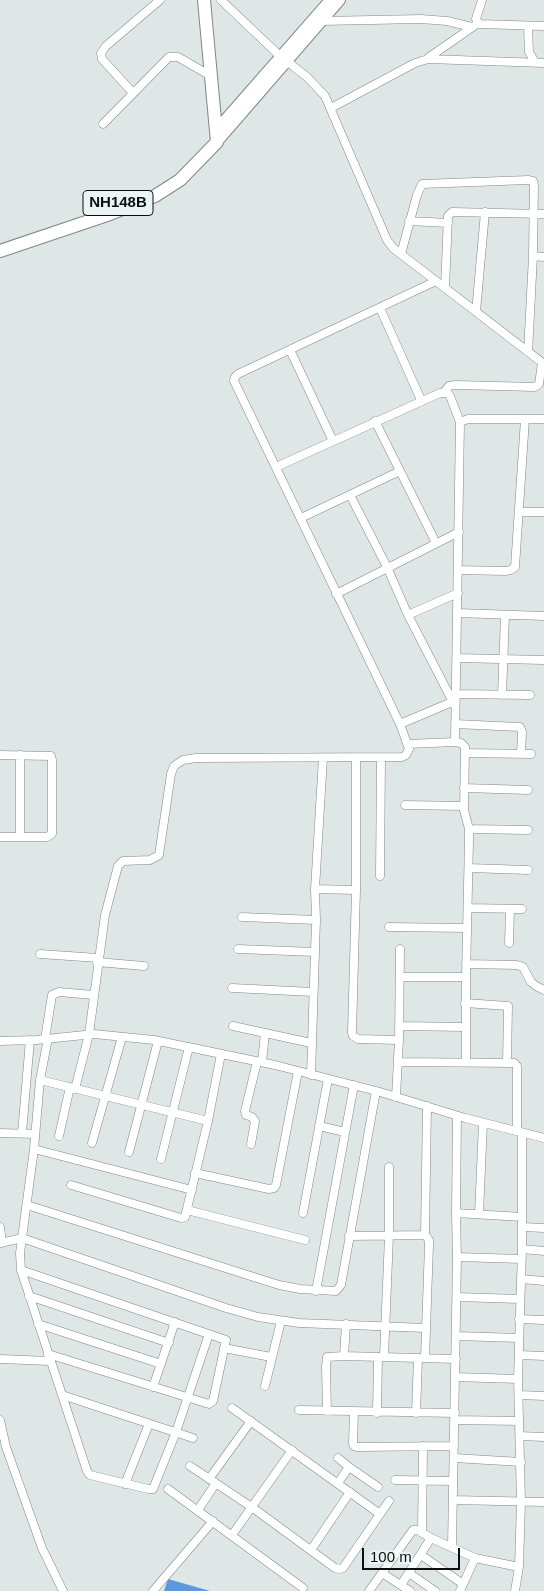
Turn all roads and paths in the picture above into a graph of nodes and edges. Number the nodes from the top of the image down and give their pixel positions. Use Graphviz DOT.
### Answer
graph roads {
  1 [pos="160,0"];
  2 [pos="204,0"];
  3 [pos="221,0"];
  4 [pos="330,0"];
  5 [pos="340,0"];
  6 [pos="482,0"];
  7 [pos="321,21"];
  8 [pos="475,25"];
  9 [pos="528,26"];
  10 [pos="544,26"];
  11 [pos="283,59"];
  12 [pos="428,59"];
  13 [pos="535,62"];
  14 [pos="544,63"];
  15 [pos="211,76"];
  16 [pos="133,93"];
  17 [pos="331,108"];
  18 [pos="103,124"];
  19 [pos="216,136"];
  20 [pos="178,177"];
  21 [pos="485,212"];
  22 [pos="534,214"];
  23 [pos="544,214"];
  24 [pos="410,221"];
  25 [pos="448,223"];
  26 [pos="0,244"];
  27 [pos="0,251"];
  28 [pos="401,254"];
  29 [pos="533,256"];
  30 [pos="544,257"];
  31 [pos="436,282"];
  32 [pos="445,288"];
  33 [pos="380,308"];
  34 [pos="476,312"];
  35 [pos="290,350"];
  36 [pos="528,352"];
  37 [pos="543,364"];
  38 [pos="444,392"];
  39 [pos="421,400"];
  40 [pos="525,419"];
  41 [pos="544,419"];
  42 [pos="375,421"];
  43 [pos="460,422"];
  44 [pos="333,441"];
  45 [pos="276,467"];
  46 [pos="400,471"];
  47 [pos="350,495"];
  48 [pos="520,512"];
  49 [pos="544,512"];
  50 [pos="301,518"];
  51 [pos="459,532"];
  52 [pos="436,543"];
  53 [pos="387,567"];
  54 [pos="458,570"];
  55 [pos="458,593"];
  56 [pos="336,594"];
  57 [pos="458,613"];
  58 [pos="505,614"];
  59 [pos="408,615"];
  60 [pos="544,616"];
  61 [pos="457,658"];
  62 [pos="504,659"];
  63 [pos="544,660"];
  64 [pos="456,694"];
  65 [pos="502,695"];
  66 [pos="530,695"];
  67 [pos="454,704"];
  68 [pos="400,724"];
  69 [pos="455,724"];
  70 [pos="455,742"];
  71 [pos="408,744"];
  72 [pos="466,753"];
  73 [pos="0,754"];
  74 [pos="20,754"];
  75 [pos="521,754"];
  76 [pos="531,754"];
  77 [pos="323,758"];
  78 [pos="356,758"];
  79 [pos="381,758"];
  80 [pos="464,788"];
  81 [pos="528,790"];
  82 [pos="405,805"];
  83 [pos="464,806"];
  84 [pos="469,829"];
  85 [pos="528,830"];
  86 [pos="0,837"];
  87 [pos="20,837"];
  88 [pos="469,868"];
  89 [pos="528,870"];
  90 [pos="380,876"];
  91 [pos="316,889"];
  92 [pos="356,890"];
  93 [pos="468,908"];
  94 [pos="510,909"];
  95 [pos="522,909"];
  96 [pos="242,917"];
  97 [pos="316,920"];
  98 [pos="389,926"];
  99 [pos="468,928"];
  100 [pos="509,943"];
  101 [pos="238,949"];
  102 [pos="400,949"];
  103 [pos="315,952"];
  104 [pos="40,954"];
  105 [pos="98,960"];
  106 [pos="466,964"];
  107 [pos="144,966"];
  108 [pos="400,977"];
  109 [pos="466,977"];
  110 [pos="232,988"];
  111 [pos="544,990"];
  112 [pos="313,992"];
  113 [pos="93,996"];
  114 [pos="465,1003"];
  115 [pos="233,1026"];
  116 [pos="399,1026"];
  117 [pos="465,1027"];
  118 [pos="265,1033"];
  119 [pos="89,1034"];
  120 [pos="122,1037"];
  121 [pos="46,1039"];
  122 [pos="30,1040"];
  123 [pos="399,1040"];
  124 [pos="0,1041"];
  125 [pos="158,1041"];
  126 [pos="311,1042"];
  127 [pos="188,1047"];
  128 [pos="221,1054"];
  129 [pos="260,1062"];
  130 [pos="398,1062"];
  131 [pos="466,1062"];
  132 [pos="507,1063"];
  133 [pos="298,1071"];
  134 [pos="311,1075"];
  135 [pos="328,1079"];
  136 [pos="40,1080"];
  137 [pos="354,1085"];
  138 [pos="73,1088"];
  139 [pos="376,1091"];
  140 [pos="105,1096"];
  141 [pos="396,1097"];
  142 [pos="141,1105"];
  143 [pos="427,1106"];
  144 [pos="172,1113"];
  145 [pos="457,1116"];
  146 [pos="208,1121"];
  147 [pos="483,1123"];
  148 [pos="319,1126"];
  149 [pos="0,1132"];
  150 [pos="345,1132"];
  151 [pos="520,1132"];
  152 [pos="22,1133"];
  153 [pos="35,1134"];
  154 [pos="59,1136"];
  155 [pos="544,1138"];
  156 [pos="92,1142"];
  157 [pos="251,1144"];
  158 [pos="34,1149"];
  159 [pos="129,1152"];
  160 [pos="161,1159"];
  161 [pos="389,1167"];
  162 [pos="195,1173"];
  163 [pos="71,1185"];
  164 [pos="192,1190"];
  165 [pos="27,1205"];
  166 [pos="187,1210"];
  167 [pos="303,1214"];
  168 [pos="456,1214"];
  169 [pos="479,1214"];
  170 [pos="522,1217"];
  171 [pos="0,1227"];
  172 [pos="522,1227"];
  173 [pos="544,1228"];
  174 [pos="349,1236"];
  175 [pos="389,1236"];
  176 [pos="425,1236"];
  177 [pos="22,1238"];
  178 [pos="305,1240"];
  179 [pos="1,1243"];
  180 [pos="522,1249"];
  181 [pos="544,1251"];
  182 [pos="458,1257"];
  183 [pos="521,1259"];
  184 [pos="21,1270"];
  185 [pos="521,1279"];
  186 [pos="544,1281"];
  187 [pos="316,1291"];
  188 [pos="29,1296"];
  189 [pos="457,1297"];
  190 [pos="520,1299"];
  191 [pos="519,1319"];
  192 [pos="544,1320"];
  193 [pos="281,1321"];
  194 [pos="175,1322"];
  195 [pos="38,1324"];
  196 [pos="346,1324"];
  197 [pos="386,1326"];
  198 [pos="426,1328"];
  199 [pos="209,1334"];
  200 [pos="456,1336"];
  201 [pos="519,1338"];
  202 [pos="169,1343"];
  203 [pos="224,1348"];
  204 [pos="519,1355"];
  205 [pos="344,1356"];
  206 [pos="544,1356"];
  207 [pos="49,1357"];
  208 [pos="271,1357"];
  209 [pos="381,1357"];
  210 [pos="421,1358"];
  211 [pos="0,1359"];
  212 [pos="456,1359"];
  213 [pos="161,1364"];
  214 [pos="455,1377"];
  215 [pos="518,1379"];
  216 [pos="265,1386"];
  217 [pos="153,1387"];
  218 [pos="519,1395"];
  219 [pos="62,1396"];
  220 [pos="544,1396"];
  221 [pos="188,1398"];
  222 [pos="232,1408"];
  223 [pos="299,1410"];
  224 [pos="327,1411"];
  225 [pos="354,1412"];
  226 [pos="377,1413"];
  227 [pos="416,1413"];
  228 [pos="455,1417"];
  229 [pos="0,1420"];
  230 [pos="251,1421"];
  231 [pos="519,1421"];
  232 [pos="149,1424"];
  233 [pos="176,1432"];
  234 [pos="520,1436"];
  235 [pos="544,1437"];
  236 [pos="193,1438"];
  237 [pos="424,1446"];
  238 [pos="454,1446"];
  239 [pos="292,1450"];
  240 [pos="338,1458"];
  241 [pos="454,1458"];
  242 [pos="521,1462"];
  243 [pos="190,1466"];
  244 [pos="349,1467"];
  245 [pos="395,1480"];
  246 [pos="213,1481"];
  247 [pos="423,1481"];
  248 [pos="453,1481"];
  249 [pos="338,1483"];
  250 [pos="126,1484"];
  251 [pos="378,1487"];
  252 [pos="168,1489"];
  253 [pos="350,1492"];
  254 [pos="453,1500"];
  255 [pos="389,1502"];
  256 [pos="522,1502"];
  257 [pos="544,1502"];
  258 [pos="253,1508"];
  259 [pos="198,1510"];
  260 [pos="380,1514"];
  261 [pos="213,1521"];
  262 [pos="422,1533"];
  263 [pos="232,1535"];
  264 [pos="431,1538"];
  265 [pos="452,1547"];
  266 [pos="311,1550"];
  267 [pos="421,1555"];
  268 [pos="475,1558"];
  269 [pos="519,1567"];
  270 [pos="382,1573"];
  271 [pos="409,1573"];
  272 [pos="401,1585"];
  273 [pos="462,1587"];
  274 [pos="303,1588"];
  275 [pos="423,1588"];
  276 [pos="63,1591"];
  277 [pos="153,1591"];
  278 [pos="369,1591"];
  279 [pos="410,1591"];
  280 [pos="435,1591"];
  281 [pos="515,1591"];
  1 -- 16 [label="street"];
  2 -- 15 [label="highway"];
  3 -- 11 [label="street"];
  4 -- 11 [label="main road"];
  5 -- 7 [label="main road"];
  6 -- 8 [label="street"];
  7 -- 8 [label="street"];
  7 -- 11 [label="main road"];
  8 -- 9 [label="street"];
  8 -- 12 [label="street"];
  9 -- 10 [label="street"];
  9 -- 13 [label="street"];
  11 -- 17 [label="street"];
  11 -- 19 [label="main road"];
  12 -- 13 [label="street"];
  12 -- 17 [label="street"];
  13 -- 14 [label="street"];
  15 -- 16 [label="street"];
  15 -- 19 [label="highway"];
  16 -- 18 [label="street"];
  17 -- 28 [label="street"];
  19 -- 20 [label="highway, NH148B"];
  20 -- 26 [label="highway, NH148B"];
  20 -- 27 [label="highway, NH148B"];
  21 -- 22 [label="street"];
  21 -- 25 [label="street"];
  21 -- 34 [label="street"];
  22 -- 23 [label="street"];
  22 -- 24 [label="street"];
  22 -- 29 [label="street"];
  24 -- 25 [label="street"];
  24 -- 28 [label="street"];
  25 -- 32 [label="street"];
  28 -- 31 [label="street"];
  29 -- 30 [label="street"];
  29 -- 36 [label="street"];
  31 -- 32 [label="street"];
  31 -- 33 [label="street"];
  32 -- 34 [label="street"];
  33 -- 35 [label="street"];
  33 -- 39 [label="street"];
  34 -- 36 [label="street"];
  35 -- 44 [label="street"];
  35 -- 45 [label="street"];
  36 -- 37 [label="street"];
  37 -- 38 [label="street"];
  38 -- 39 [label="street"];
  38 -- 43 [label="street"];
  39 -- 42 [label="street"];
  40 -- 41 [label="street"];
  40 -- 43 [label="street"];
  40 -- 48 [label="street"];
  42 -- 44 [label="street"];
  42 -- 46 [label="street"];
  43 -- 51 [label="street"];
  44 -- 45 [label="street"];
  45 -- 50 [label="street"];
  46 -- 47 [label="street"];
  46 -- 52 [label="street"];
  47 -- 50 [label="street"];
  47 -- 53 [label="street"];
  48 -- 49 [label="street"];
  48 -- 54 [label="street"];
  50 -- 56 [label="street"];
  51 -- 52 [label="street"];
  51 -- 54 [label="street"];
  52 -- 53 [label="street"];
  53 -- 56 [label="street"];
  53 -- 59 [label="street"];
  54 -- 55 [label="street"];
  55 -- 57 [label="street"];
  55 -- 59 [label="street"];
  56 -- 68 [label="street"];
  57 -- 58 [label="street"];
  57 -- 61 [label="street"];
  58 -- 60 [label="street"];
  58 -- 62 [label="street"];
  59 -- 67 [label="street"];
  61 -- 62 [label="street"];
  61 -- 64 [label="street"];
  62 -- 63 [label="street"];
  62 -- 65 [label="street"];
  64 -- 65 [label="street"];
  64 -- 67 [label="street"];
  65 -- 66 [label="street"];
  67 -- 68 [label="street"];
  67 -- 69 [label="street"];
  68 -- 71 [label="street"];
  69 -- 70 [label="street"];
  69 -- 75 [label="street"];
  70 -- 71 [label="street"];
  70 -- 72 [label="street"];
  71 -- 79 [label="street"];
  72 -- 75 [label="street"];
  72 -- 80 [label="street"];
  73 -- 74 [label="street"];
  74 -- 87 [label="street"];
  74 -- 87 [label="street"];
  75 -- 76 [label="street"];
  77 -- 78 [label="street"];
  77 -- 91 [label="street"];
  77 -- 105 [label="street"];
  78 -- 79 [label="street"];
  78 -- 92 [label="street"];
  79 -- 90 [label="street"];
  80 -- 81 [label="street"];
  80 -- 83 [label="street"];
  82 -- 83 [label="street"];
  83 -- 84 [label="street"];
  84 -- 85 [label="street"];
  84 -- 88 [label="street"];
  86 -- 87 [label="street"];
  88 -- 89 [label="street"];
  88 -- 93 [label="street"];
  91 -- 92 [label="street"];
  91 -- 97 [label="street"];
  92 -- 123 [label="street"];
  93 -- 94 [label="street"];
  93 -- 99 [label="street"];
  94 -- 95 [label="street"];
  94 -- 100 [label="street"];
  96 -- 97 [label="street"];
  97 -- 103 [label="street"];
  98 -- 99 [label="street"];
  99 -- 106 [label="street"];
  101 -- 103 [label="street"];
  102 -- 108 [label="street"];
  103 -- 112 [label="street"];
  104 -- 105 [label="street"];
  105 -- 107 [label="street"];
  105 -- 113 [label="street"];
  106 -- 109 [label="street"];
  106 -- 111 [label="street"];
  108 -- 109 [label="street"];
  108 -- 116 [label="street"];
  109 -- 114 [label="street"];
  110 -- 112 [label="street"];
  112 -- 126 [label="street"];
  113 -- 119 [label="street"];
  113 -- 121 [label="street"];
  114 -- 117 [label="street"];
  114 -- 132 [label="street"];
  115 -- 118 [label="street"];
  116 -- 117 [label="street"];
  116 -- 123 [label="street"];
  117 -- 131 [label="street"];
  118 -- 126 [label="street"];
  118 -- 129 [label="street"];
  119 -- 120 [label="street"];
  119 -- 121 [label="street"];
  119 -- 138 [label="street"];
  120 -- 125 [label="street"];
  120 -- 140 [label="street"];
  121 -- 122 [label="street"];
  121 -- 136 [label="street"];
  122 -- 124 [label="street"];
  122 -- 152 [label="street"];
  123 -- 130 [label="street"];
  125 -- 127 [label="street"];
  125 -- 142 [label="street"];
  126 -- 134 [label="street"];
  127 -- 128 [label="street"];
  127 -- 144 [label="street"];
  128 -- 129 [label="street"];
  128 -- 146 [label="street"];
  129 -- 133 [label="street"];
  129 -- 157 [label="street"];
  130 -- 131 [label="street"];
  130 -- 141 [label="street"];
  131 -- 132 [label="street"];
  132 -- 151 [label="street"];
  133 -- 134 [label="street"];
  133 -- 162 [label="street"];
  134 -- 135 [label="street"];
  135 -- 137 [label="street"];
  135 -- 148 [label="street"];
  136 -- 138 [label="street"];
  136 -- 153 [label="street"];
  137 -- 139 [label="street"];
  137 -- 150 [label="street"];
  138 -- 140 [label="street"];
  138 -- 154 [label="street"];
  139 -- 141 [label="street"];
  139 -- 174 [label="street"];
  140 -- 142 [label="street"];
  140 -- 156 [label="street"];
  141 -- 143 [label="street"];
  142 -- 144 [label="street"];
  142 -- 159 [label="street"];
  143 -- 145 [label="street"];
  143 -- 176 [label="street"];
  144 -- 146 [label="street"];
  144 -- 160 [label="street"];
  145 -- 147 [label="street"];
  145 -- 168 [label="street"];
  146 -- 162 [label="street"];
  147 -- 151 [label="street"];
  147 -- 169 [label="street"];
  148 -- 150 [label="street"];
  148 -- 167 [label="street"];
  149 -- 152 [label="street"];
  150 -- 187 [label="street"];
  151 -- 155 [label="street"];
  151 -- 170 [label="street"];
  152 -- 153 [label="street"];
  153 -- 158 [label="street"];
  158 -- 164 [label="street"];
  158 -- 165 [label="street"];
  161 -- 175 [label="street"];
  162 -- 164 [label="street"];
  163 -- 166 [label="street"];
  164 -- 166 [label="street"];
  165 -- 177 [label="street"];
  165 -- 187 [label="street"];
  166 -- 178 [label="street"];
  168 -- 169 [label="street"];
  168 -- 182 [label="street"];
  169 -- 170 [label="street"];
  170 -- 172 [label="street"];
  171 -- 179 [label="street"];
  172 -- 173 [label="street"];
  172 -- 180 [label="street"];
  174 -- 175 [label="street"];
  174 -- 187 [label="street"];
  175 -- 176 [label="street"];
  175 -- 197 [label="street"];
  176 -- 198 [label="street"];
  177 -- 179 [label="street"];
  177 -- 184 [label="street"];
  177 -- 193 [label="street"];
  180 -- 181 [label="street"];
  180 -- 183 [label="street"];
  182 -- 183 [label="street"];
  182 -- 189 [label="street"];
  183 -- 185 [label="street"];
  184 -- 188 [label="street"];
  184 -- 194 [label="street"];
  185 -- 186 [label="street"];
  185 -- 190 [label="street"];
  188 -- 195 [label="street"];
  188 -- 202 [label="street"];
  189 -- 190 [label="street"];
  189 -- 200 [label="street"];
  190 -- 191 [label="street"];
  191 -- 192 [label="street"];
  191 -- 201 [label="street"];
  193 -- 196 [label="street"];
  193 -- 208 [label="street"];
  194 -- 199 [label="street"];
  194 -- 202 [label="street"];
  195 -- 207 [label="street"];
  195 -- 213 [label="street"];
  196 -- 197 [label="street"];
  196 -- 205 [label="street"];
  197 -- 198 [label="street"];
  197 -- 209 [label="street"];
  198 -- 210 [label="street"];
  199 -- 203 [label="street"];
  199 -- 221 [label="street"];
  200 -- 201 [label="street"];
  200 -- 212 [label="street"];
  201 -- 204 [label="street"];
  202 -- 213 [label="street"];
  203 -- 208 [label="street"];
  203 -- 221 [label="street"];
  204 -- 206 [label="street"];
  204 -- 215 [label="street"];
  205 -- 209 [label="street"];
  205 -- 224 [label="street"];
  207 -- 211 [label="street"];
  207 -- 217 [label="street"];
  207 -- 219 [label="street"];
  208 -- 216 [label="street"];
  209 -- 210 [label="street"];
  209 -- 226 [label="street"];
  210 -- 212 [label="street"];
  210 -- 227 [label="street"];
  212 -- 214 [label="street"];
  213 -- 217 [label="street"];
  214 -- 215 [label="street"];
  214 -- 228 [label="street"];
  215 -- 218 [label="street"];
  217 -- 221 [label="street"];
  218 -- 220 [label="street"];
  218 -- 231 [label="street"];
  219 -- 232 [label="street"];
  219 -- 250 [label="street"];
  221 -- 233 [label="street"];
  222 -- 230 [label="street"];
  223 -- 224 [label="street"];
  224 -- 225 [label="street"];
  225 -- 226 [label="street"];
  225 -- 237 [label="street"];
  226 -- 227 [label="street"];
  227 -- 228 [label="street"];
  228 -- 231 [label="street"];
  228 -- 238 [label="street"];
  229 -- 276 [label="street"];
  230 -- 239 [label="street"];
  230 -- 246 [label="street"];
  231 -- 234 [label="street"];
  232 -- 233 [label="street"];
  232 -- 250 [label="street"];
  233 -- 236 [label="street"];
  233 -- 250 [label="street"];
  234 -- 235 [label="street"];
  234 -- 242 [label="street"];
  237 -- 238 [label="street"];
  237 -- 247 [label="street"];
  238 -- 241 [label="street"];
  239 -- 249 [label="street"];
  239 -- 258 [label="street"];
  240 -- 244 [label="street"];
  241 -- 242 [label="street"];
  241 -- 248 [label="street"];
  242 -- 256 [label="street"];
  243 -- 246 [label="street"];
  244 -- 249 [label="street"];
  244 -- 251 [label="street"];
  245 -- 247 [label="street"];
  246 -- 258 [label="street"];
  246 -- 259 [label="street"];
  247 -- 248 [label="street"];
  247 -- 262 [label="street"];
  248 -- 254 [label="street"];
  249 -- 253 [label="street"];
  252 -- 259 [label="street"];
  253 -- 260 [label="street"];
  253 -- 266 [label="street"];
  254 -- 256 [label="street"];
  254 -- 265 [label="street"];
  255 -- 260 [label="street"];
  256 -- 257 [label="street"];
  256 -- 269 [label="street"];
  258 -- 263 [label="street"];
  258 -- 266 [label="street"];
  259 -- 261 [label="street"];
  260 -- 266 [label="street"];
  261 -- 263 [label="street"];
  261 -- 277 [label="street"];
  262 -- 264 [label="street"];
  262 -- 270 [label="street"];
  263 -- 274 [label="street"];
  264 -- 265 [label="street"];
  264 -- 267 [label="street"];
  265 -- 268 [label="street"];
  267 -- 271 [label="street"];
  267 -- 273 [label="street"];
  268 -- 269 [label="street"];
  268 -- 273 [label="street"];
  269 -- 281 [label="street"];
  270 -- 272 [label="street"];
  270 -- 278 [label="street"];
  271 -- 272 [label="street"];
  271 -- 275 [label="street"];
  272 -- 279 [label="street"];
  275 -- 280 [label="street"];
}
